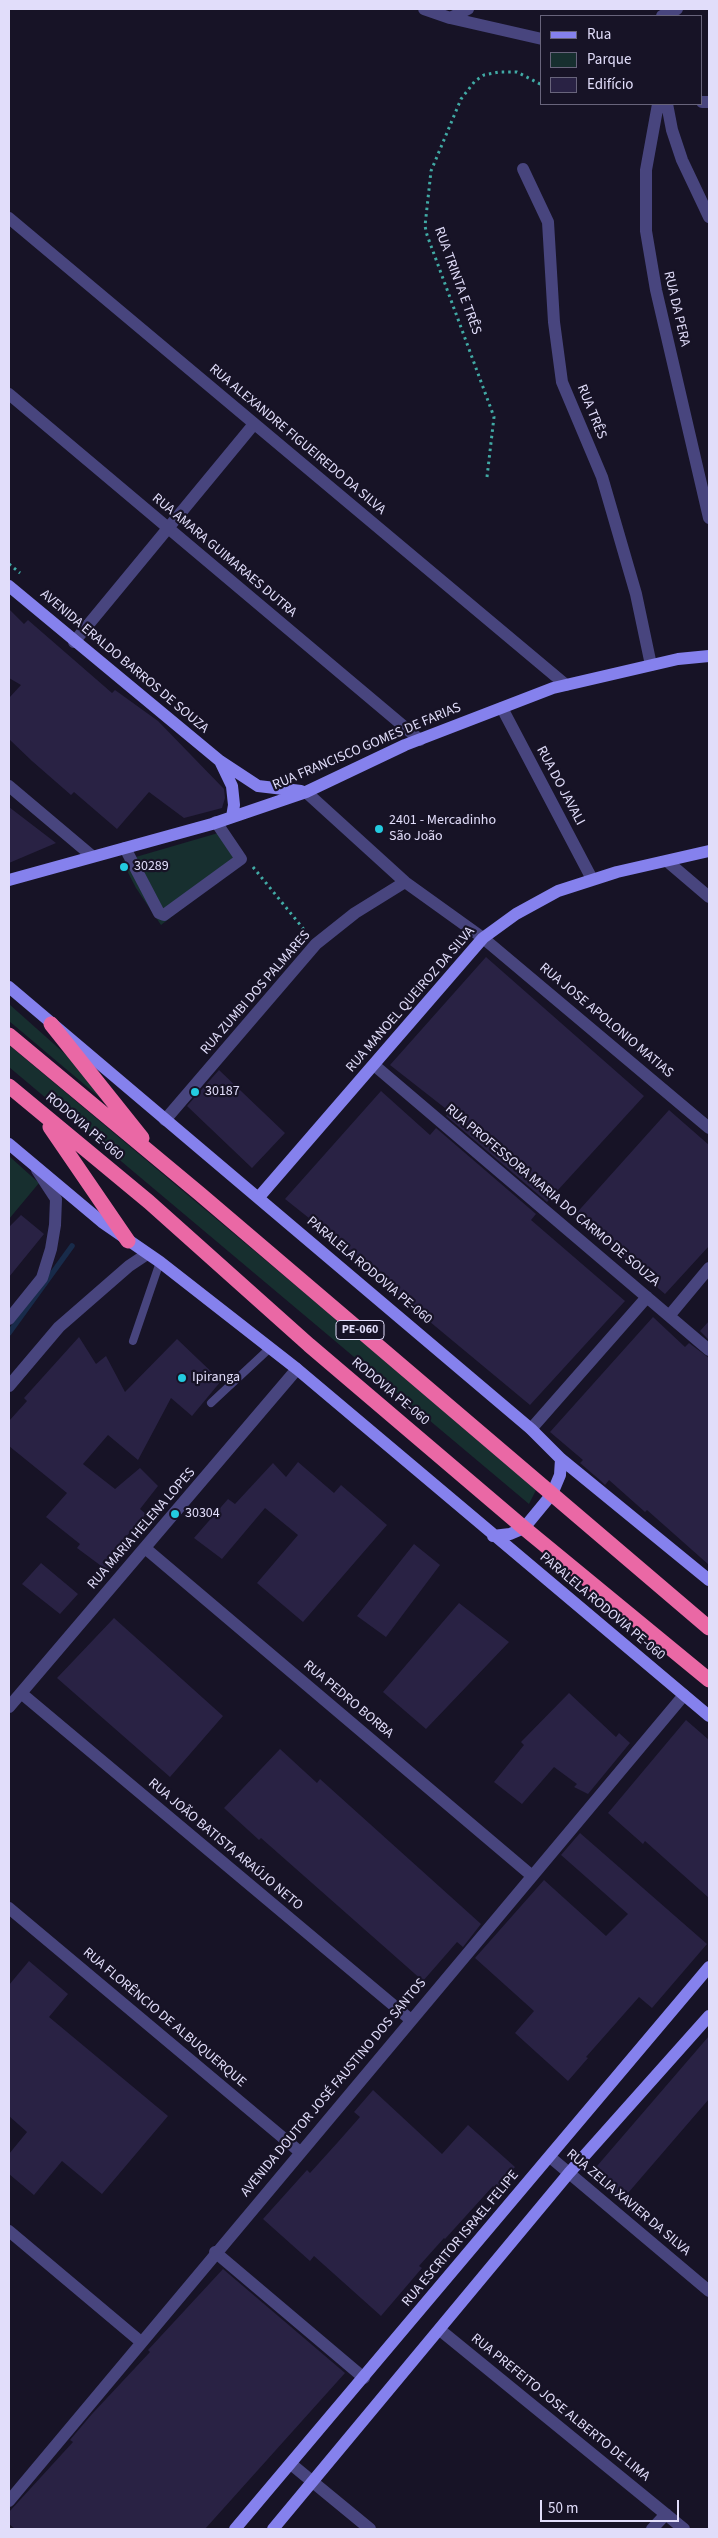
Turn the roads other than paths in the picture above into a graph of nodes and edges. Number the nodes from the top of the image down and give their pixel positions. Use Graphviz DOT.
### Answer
graph roads {
  1 [pos="424,9"];
  2 [pos="468,9"];
  3 [pos="677,9"];
  4 [pos="444,14"];
  5 [pos="664,15"];
  6 [pos="540,38"];
  7 [pos="658,105"];
  8 [pos="667,105"];
  9 [pos="523,168"];
  10 [pos="709,217"];
  11 [pos="9,218"];
  12 [pos="9,394"];
  13 [pos="254,424"];
  14 [pos="709,518"];
  15 [pos="168,528"];
  16 [pos="9,586"];
  17 [pos="74,642"];
  18 [pos="709,656"];
  19 [pos="651,665"];
  20 [pos="566,685"];
  21 [pos="502,708"];
  22 [pos="420,740"];
  23 [pos="220,761"];
  24 [pos="9,786"];
  25 [pos="306,792"];
  26 [pos="232,817"];
  27 [pos="216,822"];
  28 [pos="124,848"];
  29 [pos="709,851"];
  30 [pos="92,856"];
  31 [pos="668,862"];
  32 [pos="592,879"];
  33 [pos="9,880"];
  34 [pos="405,882"];
  35 [pos="709,897"];
  36 [pos="484,938"];
  37 [pos="9,987"];
  38 [pos="51,1024"];
  39 [pos="9,1035"];
  40 [pos="374,1065"];
  41 [pos="9,1086"];
  42 [pos="39,1111"];
  43 [pos="165,1120"];
  44 [pos="709,1128"];
  45 [pos="9,1144"];
  46 [pos="162,1162"];
  47 [pos="38,1170"];
  48 [pos="259,1197"];
  49 [pos="128,1241"];
  50 [pos="147,1254"];
  51 [pos="160,1262"];
  52 [pos="709,1268"];
  53 [pos="647,1296"];
  54 [pos="670,1316"];
  55 [pos="9,1319"];
  56 [pos="133,1341"];
  57 [pos="270,1348"];
  58 [pos="709,1350"];
  59 [pos="297,1369"];
  60 [pos="9,1386"];
  61 [pos="212,1403"];
  62 [pos="531,1429"];
  63 [pos="561,1459"];
  64 [pos="552,1494"];
  65 [pos="524,1528"];
  66 [pos="493,1536"];
  67 [pos="145,1548"];
  68 [pos="709,1580"];
  69 [pos="709,1628"];
  70 [pos="709,1680"];
  71 [pos="21,1693"];
  72 [pos="684,1695"];
  73 [pos="9,1707"];
  74 [pos="709,1716"];
  75 [pos="531,1875"];
  76 [pos="9,1908"];
  77 [pos="709,1967"];
  78 [pos="708,2019"];
  79 [pos="410,2020"];
  80 [pos="300,2152"];
  81 [pos="550,2157"];
  82 [pos="569,2173"];
  83 [pos="9,2231"];
  84 [pos="215,2252"];
  85 [pos="709,2291"];
  86 [pos="440,2330"];
  87 [pos="141,2342"];
  88 [pos="364,2378"];
  89 [pos="291,2464"];
  90 [pos="312,2482"];
  91 [pos="11,2493"];
  92 [pos="666,2514"];
  93 [pos="235,2529"];
  94 [pos="272,2529"];
  95 [pos="370,2529"];
  96 [pos="652,2529"];
  97 [pos="684,2529"];
  1 -- 4 [label="street"];
  2 -- 4 [label="street"];
  3 -- 5 [label="street"];
  4 -- 6 [label="street"];
  7 -- 14 [label="street, RUA DA PERA"];
  8 -- 10 [label="street"];
  9 -- 19 [label="street, RUA TRÊS"];
  11 -- 13 [label="street, RUA ALEXANDRE FIGUEIREDO DA SILVA"];
  12 -- 15 [label="street, RUA AMARA GUIMARAES DUTRA"];
  13 -- 15 [label="street"];
  13 -- 20 [label="street, RUA ALEXANDRE FIGUEIREDO DA SILVA"];
  15 -- 17 [label="street"];
  15 -- 22 [label="street, RUA AMARA GUIMARAES DUTRA"];
  16 -- 17 [label="street, AVENIDA ERALDO BARROS DE SOUZA"];
  17 -- 23 [label="street, AVENIDA ERALDO BARROS DE SOUZA"];
  18 -- 19 [label="street, RUA FRANCISCO GOMES DE FARIAS"];
  19 -- 20 [label="street, RUA FRANCISCO GOMES DE FARIAS"];
  20 -- 21 [label="street, RUA FRANCISCO GOMES DE FARIAS"];
  21 -- 22 [label="street, RUA FRANCISCO GOMES DE FARIAS"];
  21 -- 32 [label="street, RUA DO JAVALI"];
  22 -- 25 [label="street, RUA FRANCISCO GOMES DE FARIAS"];
  23 -- 25 [label="street, AVENIDA ERALDO BARROS DE SOUZA"];
  23 -- 26 [label="street, AVENIDA ERALDO BARROS DE SOUZA"];
  24 -- 30 [label="street"];
  25 -- 26 [label="street, RUA FRANCISCO GOMES DE FARIAS"];
  25 -- 34 [label="street, RUA JOSE APOLONIO MATIAS"];
  26 -- 27 [label="street, RUA FRANCISCO GOMES DE FARIAS"];
  27 -- 28 [label="street, RUA FRANCISCO GOMES DE FARIAS"];
  27 -- 28 [label="street"];
  28 -- 30 [label="street, RUA FRANCISCO GOMES DE FARIAS"];
  29 -- 31 [label="street, RUA MANOEL QUEIROZ DA SILVA"];
  30 -- 33 [label="street, RUA FRANCISCO GOMES DE FARIAS"];
  31 -- 32 [label="street, RUA MANOEL QUEIROZ DA SILVA"];
  31 -- 35 [label="street"];
  32 -- 36 [label="street, RUA MANOEL QUEIROZ DA SILVA"];
  34 -- 36 [label="street, RUA JOSE APOLONIO MATIAS"];
  34 -- 43 [label="street, RUA ZUMBI DOS PALMARES"];
  36 -- 40 [label="street, RUA MANOEL QUEIROZ DA SILVA"];
  36 -- 44 [label="street, RUA JOSE APOLONIO MATIAS"];
  37 -- 38 [label="street, PARALELA RODOVIA PE-060 / PE-060"];
  38 -- 43 [label="street, PARALELA RODOVIA PE-060 / PE-060"];
  38 -- 46 [label="highway"];
  39 -- 46 [label="highway, RODOVIA PE-060 / PE-060"];
  40 -- 48 [label="street, RUA MANOEL QUEIROZ DA SILVA"];
  40 -- 53 [label="street, RUA PROFESSORA MARIA DO CARMO DE SOUZA"];
  41 -- 42 [label="highway, RODOVIA PE-060"];
  42 -- 49 [label="highway"];
  42 -- 65 [label="highway, RODOVIA PE-060"];
  43 -- 48 [label="street, PARALELA RODOVIA PE-060 / PE-060"];
  45 -- 47 [label="street, PARALELA RODOVIA PE-060"];
  46 -- 64 [label="highway, RODOVIA PE-060 / PE-060"];
  47 -- 49 [label="street, PARALELA RODOVIA PE-060"];
  47 -- 55 [label="street"];
  48 -- 62 [label="street, PARALELA RODOVIA PE-060 / PE-060"];
  49 -- 50 [label="street, PARALELA RODOVIA PE-060"];
  50 -- 51 [label="street, PARALELA RODOVIA PE-060"];
  50 -- 60 [label="street"];
  51 -- 56 [label="lane"];
  51 -- 57 [label="street, PARALELA RODOVIA PE-060"];
  52 -- 54 [label="street"];
  53 -- 54 [label="street, RUA PROFESSORA MARIA DO CARMO DE SOUZA"];
  53 -- 62 [label="street"];
  54 -- 58 [label="street, RUA PROFESSORA MARIA DO CARMO DE SOUZA"];
  57 -- 59 [label="street, PARALELA RODOVIA PE-060"];
  57 -- 61 [label="lane"];
  59 -- 66 [label="street, PARALELA RODOVIA PE-060"];
  59 -- 67 [label="street, RUA MARIA HELENA LOPES"];
  62 -- 63 [label="street, PARALELA RODOVIA PE-060 / PE-060"];
  63 -- 64 [label="street"];
  63 -- 68 [label="street, PARALELA RODOVIA PE-060 / PE-060"];
  64 -- 65 [label="street"];
  64 -- 69 [label="highway, RODOVIA PE-060 / PE-060"];
  65 -- 66 [label="street"];
  65 -- 70 [label="highway, RODOVIA PE-060"];
  66 -- 72 [label="street, PARALELA RODOVIA PE-060"];
  67 -- 71 [label="street, RUA MARIA HELENA LOPES"];
  67 -- 75 [label="street, RUA PEDRO BORBA"];
  71 -- 73 [label="street, RUA MARIA HELENA LOPES"];
  71 -- 79 [label="street, RUA JOÃO BATISTA ARAÚJO NETO"];
  72 -- 74 [label="street, PARALELA RODOVIA PE-060"];
  72 -- 75 [label="street, AVENIDA DOUTOR JOSÉ FAUSTINO DOS SANTOS"];
  75 -- 79 [label="street, AVENIDA DOUTOR JOSÉ FAUSTINO DOS SANTOS"];
  76 -- 80 [label="street, RUA FLORÊNCIO DE ALBUQUERQUE"];
  77 -- 81 [label="street, RUA ESCRITOR ISRAEL FELIPE"];
  78 -- 82 [label="street"];
  79 -- 80 [label="street, AVENIDA DOUTOR JOSÉ FAUSTINO DOS SANTOS"];
  80 -- 84 [label="street, AVENIDA DOUTOR JOSÉ FAUSTINO DOS SANTOS"];
  81 -- 82 [label="street, RUA ZELIA XAVIER DA SILVA"];
  81 -- 88 [label="street, RUA ESCRITOR ISRAEL FELIPE"];
  82 -- 85 [label="street, RUA ZELIA XAVIER DA SILVA"];
  82 -- 86 [label="street"];
  83 -- 87 [label="street"];
  84 -- 87 [label="street, AVENIDA DOUTOR JOSÉ FAUSTINO DOS SANTOS"];
  84 -- 88 [label="street"];
  86 -- 90 [label="street"];
  86 -- 92 [label="street, RUA PREFEITO JOSE ALBERTO DE LIMA"];
  87 -- 91 [label="street, AVENIDA DOUTOR JOSÉ FAUSTINO DOS SANTOS"];
  88 -- 89 [label="street, RUA ESCRITOR ISRAEL FELIPE"];
  89 -- 90 [label="street"];
  89 -- 93 [label="street, RUA ESCRITOR ISRAEL FELIPE"];
  90 -- 94 [label="street"];
  90 -- 95 [label="street"];
  92 -- 96 [label="street"];
  92 -- 97 [label="street, RUA PREFEITO JOSE ALBERTO DE LIMA"];
}
